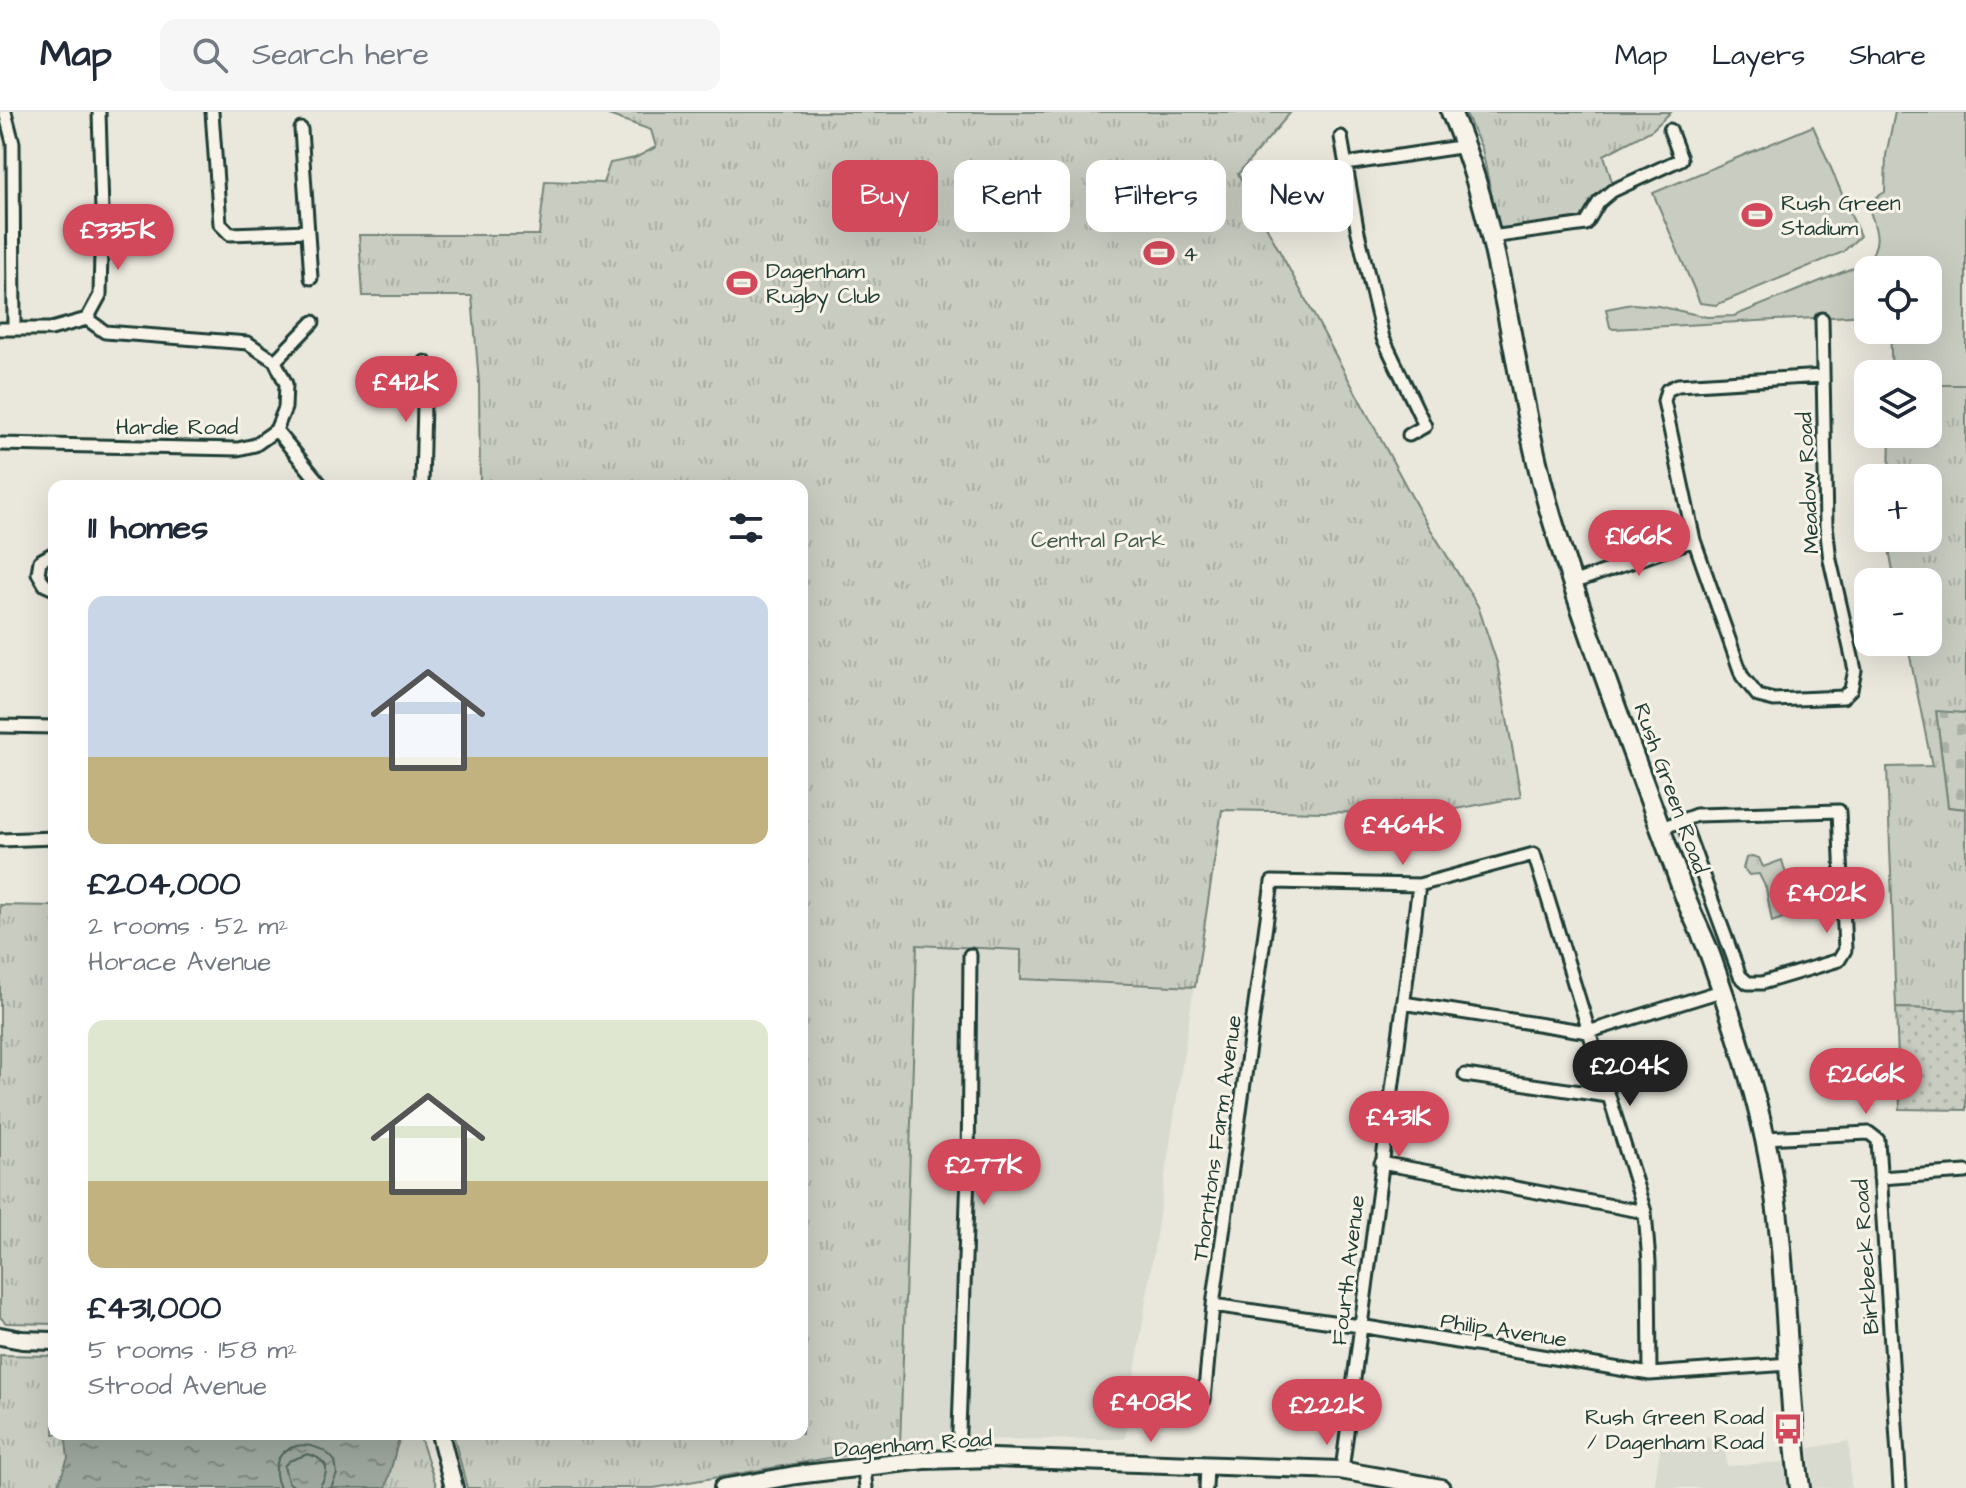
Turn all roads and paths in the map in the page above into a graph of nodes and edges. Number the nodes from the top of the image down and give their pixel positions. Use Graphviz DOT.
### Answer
graph roads {
  1 [pos="5,112"];
  2 [pos="99,112"];
  3 [pos="212,112"];
  4 [pos="1451,112"];
  5 [pos="301,129"];
  6 [pos="1670,130"];
  7 [pos="1341,137"];
  8 [pos="1466,146"];
  9 [pos="1345,160"];
  10 [pos="1353,163"];
  11 [pos="1353,205"];
  12 [pos="307,231"];
  13 [pos="1491,237"];
  14 [pos="311,278"];
  15 [pos="87,319"];
  16 [pos="1822,319"];
  17 [pos="313,322"];
  18 [pos="14,328"];
  19 [pos="0,329"];
  20 [pos="275,361"];
  21 [pos="425,362"];
  22 [pos="1823,376"];
  23 [pos="276,430"];
  24 [pos="1409,435"];
  25 [pos="0,444"];
  26 [pos="317,480"];
  27 [pos="422,480"];
  28 [pos="1694,540"];
  29 [pos="48,556"];
  30 [pos="1572,583"];
  31 [pos="48,586"];
  32 [pos="0,726"];
  33 [pos="48,727"];
  34 [pos="1683,822"];
  35 [pos="1662,828"];
  36 [pos="48,838"];
  37 [pos="1,840"];
  38 [pos="1419,885"];
  39 [pos="970,955"];
  40 [pos="1720,956"];
  41 [pos="1721,991"];
  42 [pos="1403,1003"];
  43 [pos="1588,1032"];
  44 [pos="1465,1075"];
  45 [pos="1608,1096"];
  46 [pos="1765,1138"];
  47 [pos="1381,1163"];
  48 [pos="1966,1172"];
  49 [pos="1880,1178"];
  50 [pos="1645,1212"];
  51 [pos="1213,1305"];
  52 [pos="1360,1326"];
  53 [pos="1,1340"];
  54 [pos="48,1341"];
  55 [pos="1790,1364"];
  56 [pos="1650,1374"];
  57 [pos="1204,1400"];
  58 [pos="442,1440"];
  59 [pos="958,1459"];
  60 [pos="1207,1467"];
  61 [pos="864,1468"];
  62 [pos="1342,1470"];
  63 [pos="454,1488"];
  64 [pos="723,1488"];
  65 [pos="866,1488"];
  66 [pos="1206,1488"];
  67 [pos="1441,1488"];
  68 [pos="1800,1488"];
  69 [pos="1900,1488"];
  1 -- 18 [label="street"];
  2 -- 15 [label="street"];
  3 -- 12 [label="street"];
  4 -- 8 [label="main road, Rush Green Road"];
  5 -- 12 [label="street"];
  6 -- 13 [label="street"];
  7 -- 9 [label="street"];
  8 -- 10 [label="street"];
  8 -- 13 [label="main road, Rush Green Road"];
  11 -- 24 [label="street"];
  12 -- 14 [label="street"];
  13 -- 30 [label="main road, Rush Green Road"];
  15 -- 18 [label="street"];
  15 -- 20 [label="street"];
  16 -- 22 [label="street, Meadow Road"];
  17 -- 20 [label="street"];
  18 -- 19 [label="street"];
  20 -- 23 [label="street"];
  21 -- 27 [label="street"];
  22 -- 28 [label="street"];
  22 -- 28 [label="street, Meadow Road"];
  23 -- 25 [label="street, Hardie Road"];
  23 -- 26 [label="street"];
  28 -- 30 [label="street"];
  29 -- 31 [label="street"];
  30 -- 35 [label="main road, Rush Green Road"];
  32 -- 33 [label="street"];
  34 -- 35 [label="street"];
  34 -- 40 [label="street"];
  34 -- 40 [label="street"];
  35 -- 40 [label="main road, Rush Green Road"];
  36 -- 37 [label="street"];
  38 -- 42 [label="street, Fourth Avenue"];
  38 -- 43 [label="street"];
  38 -- 51 [label="street, Thorntons Farm Avenue"];
  39 -- 59 [label="street"];
  40 -- 41 [label="main road, Rush Green Road"];
  41 -- 43 [label="street"];
  41 -- 46 [label="main road, Rush Green Road"];
  42 -- 43 [label="street"];
  42 -- 47 [label="street, Fourth Avenue"];
  43 -- 45 [label="street"];
  44 -- 45 [label="street"];
  45 -- 50 [label="street"];
  46 -- 49 [label="street, Birkbeck Road"];
  46 -- 55 [label="main road, Rush Green Road"];
  47 -- 50 [label="street"];
  47 -- 52 [label="street, Fourth Avenue"];
  48 -- 49 [label="street"];
  49 -- 69 [label="street, Birkbeck Road"];
  50 -- 56 [label="street"];
  51 -- 52 [label="street, Philip Avenue"];
  51 -- 57 [label="street, Thorntons Farm Avenue"];
  52 -- 56 [label="street, Philip Avenue"];
  52 -- 62 [label="street, Fourth Avenue"];
  53 -- 54 [label="street"];
  55 -- 56 [label="street, Philip Avenue"];
  55 -- 68 [label="main road, Rush Green Road"];
  58 -- 63 [label="street"];
  59 -- 60 [label="street, Dagenham Road"];
  59 -- 61 [label="street, Dagenham Road"];
  60 -- 62 [label="street, Dagenham Road"];
  60 -- 66 [label="street"];
  61 -- 64 [label="street, Dagenham Road"];
  61 -- 65 [label="street"];
  62 -- 67 [label="street, Dagenham Road"];
}
